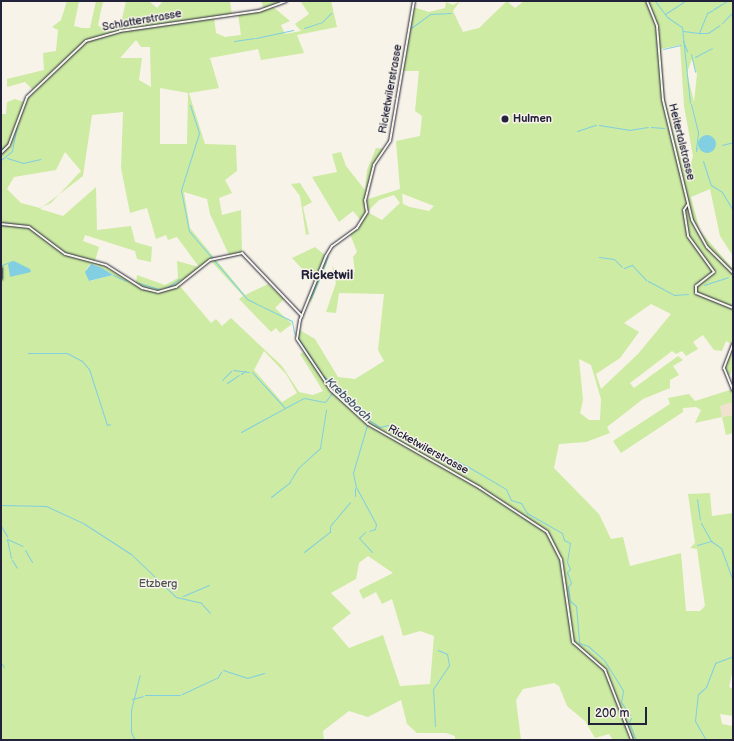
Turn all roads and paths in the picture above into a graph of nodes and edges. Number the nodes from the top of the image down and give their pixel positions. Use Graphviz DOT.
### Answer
graph roads {
  1 [pos="286,1"];
  2 [pos="414,1"];
  3 [pos="647,1"];
  4 [pos="1,153"];
  5 [pos="688,204"];
  6 [pos="1,224"];
  7 [pos="1,268"];
  8 [pos="733,273"];
  9 [pos="1,279"];
  10 [pos="733,308"];
  11 [pos="302,316"];
  12 [pos="733,344"];
  13 [pos="733,390"];
  14 [pos="632,740"];
  1 -- 4 [label="street, Schlatterstrasse"];
  2 -- 11 [label="street, Ricketwilerstrasse"];
  3 -- 5 [label="street, Heitertalstrasse"];
  5 -- 8 [label="street, Heitertalstrasse"];
  5 -- 10 [label="street"];
  6 -- 11 [label="street"];
  7 -- 9 [label="street"];
  11 -- 14 [label="street, Ricketwilerstrasse"];
  12 -- 13 [label="street"];
}
